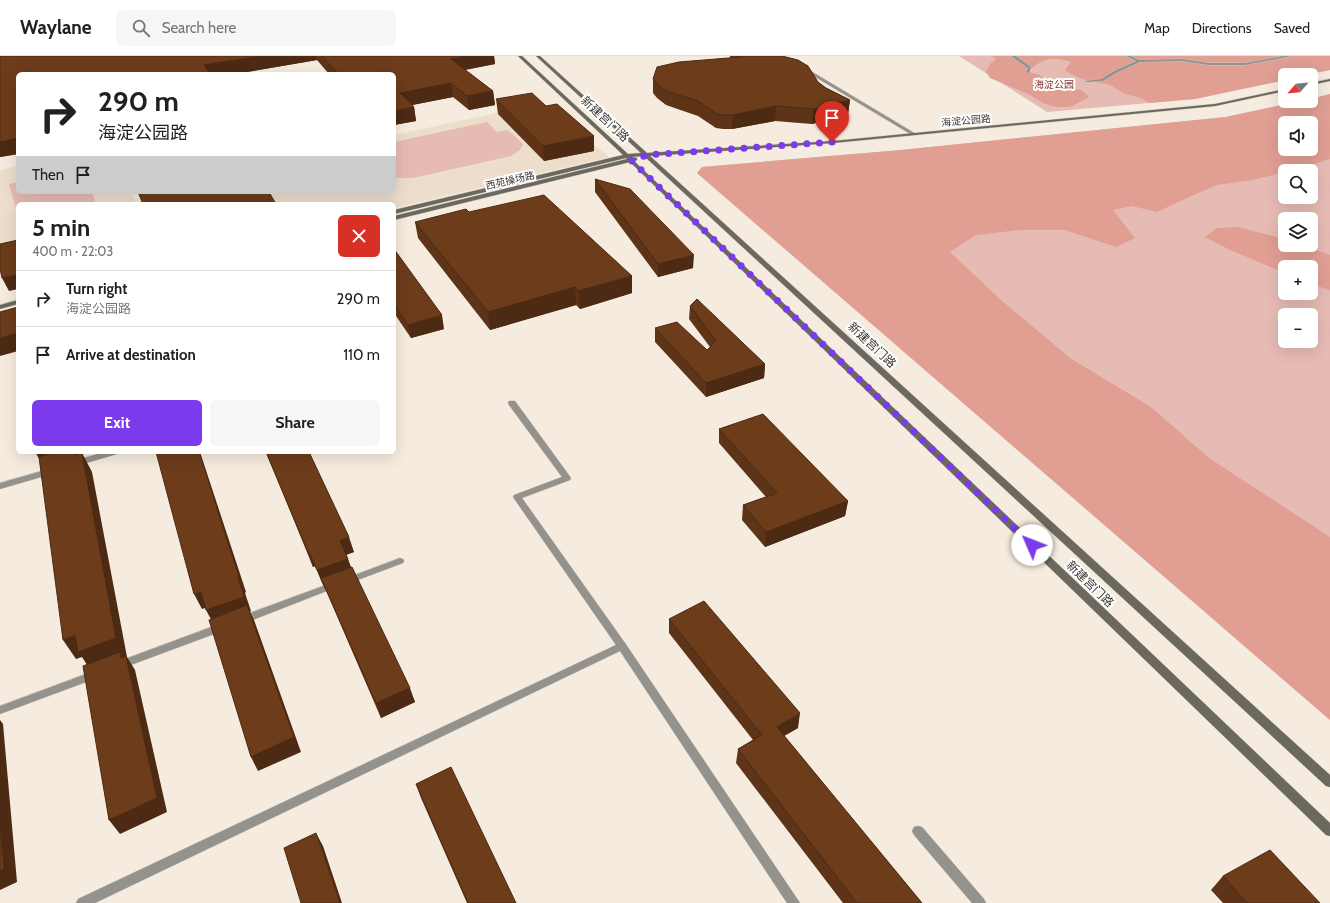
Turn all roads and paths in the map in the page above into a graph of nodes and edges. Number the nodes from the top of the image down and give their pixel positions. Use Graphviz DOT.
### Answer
graph roads {
  1 [pos="520,56"];
  2 [pos="538,56"];
  3 [pos="1013,56"];
  4 [pos="1128,56"];
  5 [pos="1290,56"];
  6 [pos="1139,61"];
  7 [pos="797,64"];
  8 [pos="1028,72"];
  9 [pos="1330,80"];
  10 [pos="1087,81"];
  11 [pos="1318,83"];
  12 [pos="1278,92"];
  13 [pos="914,134"];
  14 [pos="647,155"];
  15 [pos="629,158"];
  16 [pos="396,212"];
  17 [pos="396,217"];
  18 [pos="16,303"];
  19 [pos="0,307"];
  20 [pos="16,308"];
  21 [pos="0,312"];
  22 [pos="512,403"];
  23 [pos="107,454"];
  24 [pos="0,486"];
  25 [pos="400,560"];
  26 [pos="622,646"];
  27 [pos="0,710"];
  28 [pos="1330,782"];
  29 [pos="918,831"];
  30 [pos="1330,831"];
  31 [pos="82,903"];
  32 [pos="794,903"];
  33 [pos="980,903"];
  1 -- 15 [label="street, 新建宫门路"];
  2 -- 14 [label="street, 新建宫门路"];
  3 -- 8 [label="street"];
  4 -- 6 [label="street"];
  5 -- 6 [label="street"];
  6 -- 10 [label="street"];
  7 -- 13 [label="street"];
  9 -- 11 [label="street"];
  12 -- 13 [label="street, 海淀公园路"];
  13 -- 14 [label="street, 海淀公园路"];
  14 -- 15 [label="street, 海淀公园路"];
  14 -- 28 [label="street, 新建宫门路"];
  15 -- 16 [label="street, 西苑操场路"];
  15 -- 17 [label="street, 西苑操场路"];
  15 -- 30 [label="street, 新建宫门路"];
  18 -- 19 [label="street"];
  20 -- 21 [label="street"];
  22 -- 26 [label="street"];
  23 -- 24 [label="street"];
  25 -- 27 [label="street"];
  26 -- 31 [label="street"];
  26 -- 32 [label="street"];
  29 -- 33 [label="street"];
}
